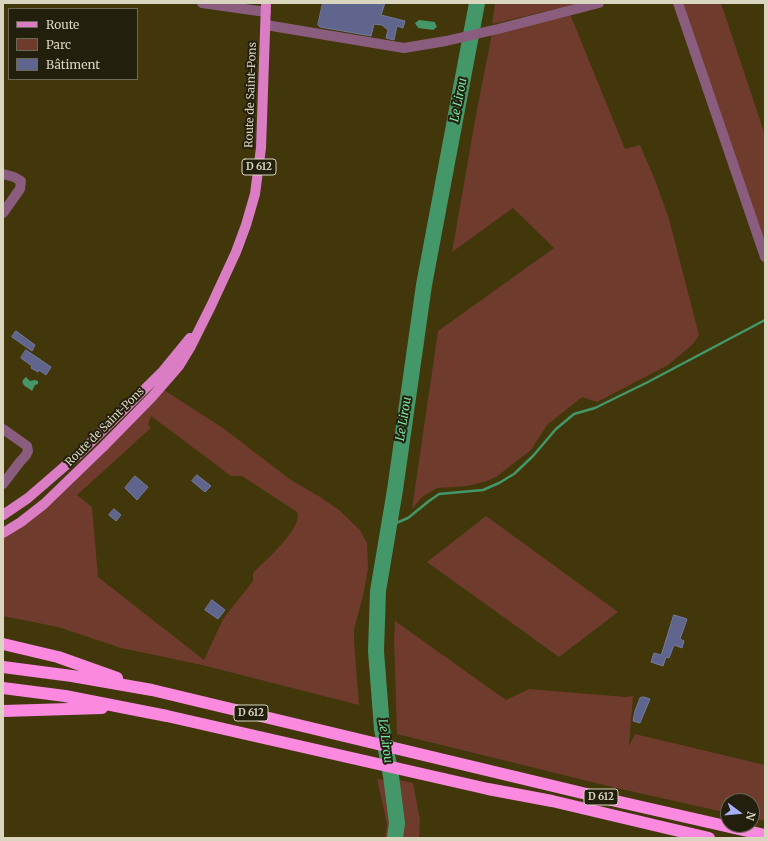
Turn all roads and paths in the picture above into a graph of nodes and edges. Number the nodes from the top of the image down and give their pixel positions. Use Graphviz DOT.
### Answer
graph roads {
  1 [pos="202,3"];
  2 [pos="599,3"];
  3 [pos="678,3"];
  4 [pos="266,8"];
  5 [pos="266,25"];
  6 [pos="3,174"];
  7 [pos="3,213"];
  8 [pos="765,258"];
  9 [pos="204,320"];
  10 [pos="3,429"];
  11 [pos="3,484"];
  12 [pos="3,515"];
  13 [pos="3,533"];
  14 [pos="3,644"];
  15 [pos="3,667"];
  16 [pos="3,688"];
  17 [pos="152,690"];
  18 [pos="3,711"];
  19 [pos="167,716"];
  20 [pos="765,835"];
  21 [pos="709,838"];
  1 -- 4 [label="street"];
  2 -- 5 [label="street"];
  3 -- 8 [label="street"];
  4 -- 5 [label="main road, Route de Saint-Pons / D 612"];
  5 -- 9 [label="main road, Route de Saint-Pons / D 612"];
  6 -- 7 [label="street"];
  9 -- 12 [label="main road, Route de Saint-Pons / D 612"];
  9 -- 13 [label="main road, Route de Saint-Pons / D 612"];
  10 -- 11 [label="street"];
  14 -- 17 [label="highway, D 612"];
  15 -- 17 [label="highway"];
  16 -- 19 [label="highway"];
  17 -- 20 [label="highway, D 612"];
  18 -- 19 [label="highway, D 612"];
  19 -- 21 [label="highway, D 612"];
}
